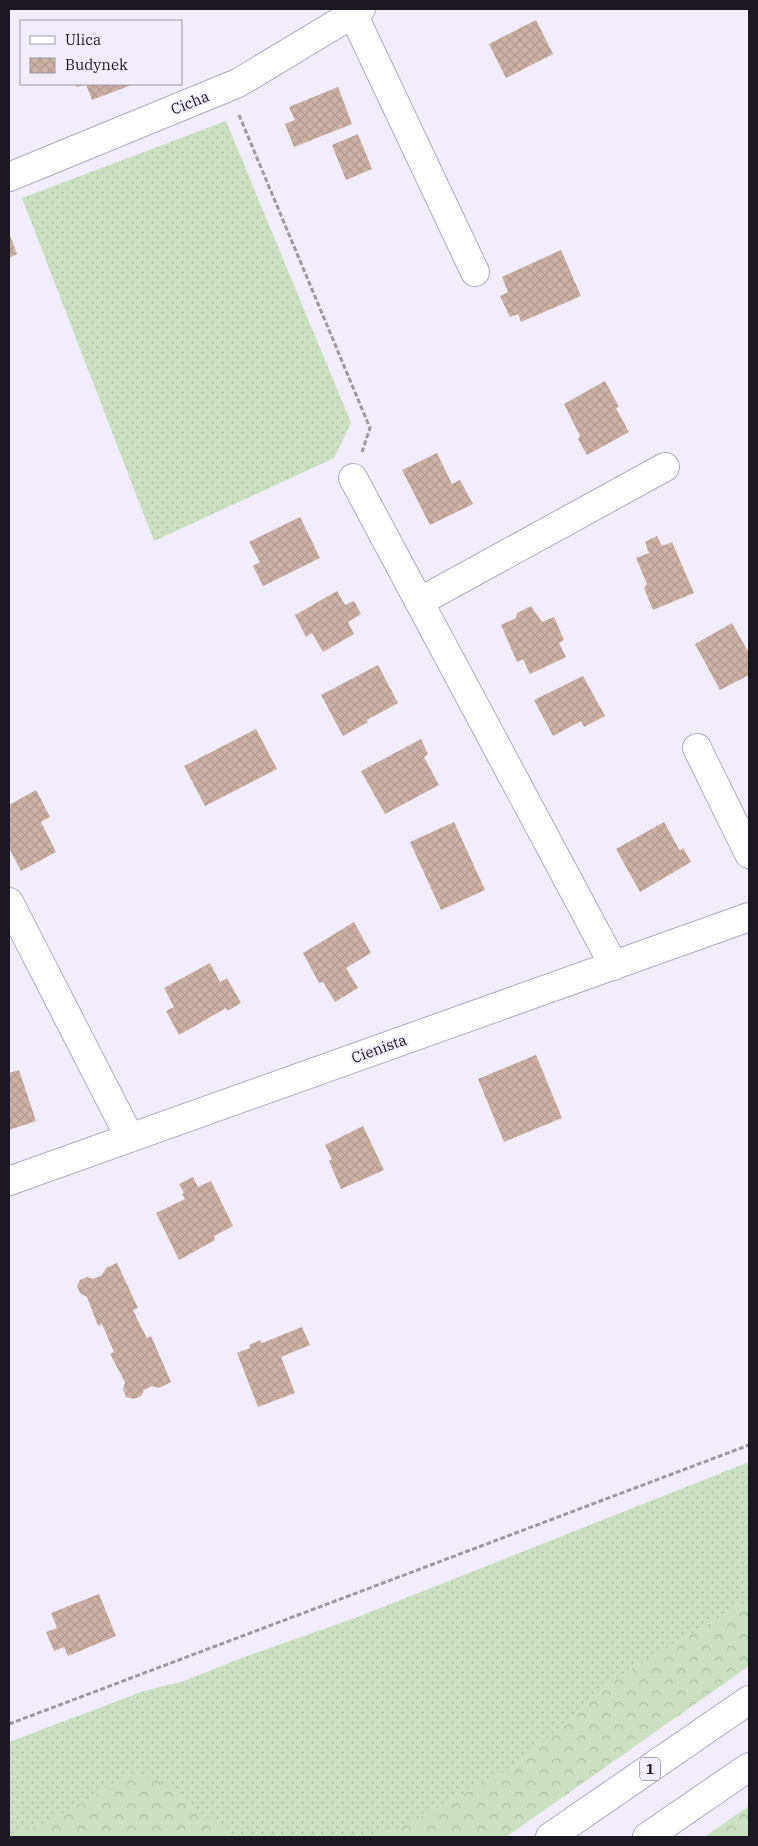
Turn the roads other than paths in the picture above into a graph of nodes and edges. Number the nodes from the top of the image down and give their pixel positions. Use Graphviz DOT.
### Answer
graph roads {
  1 [pos="357,11"];
  2 [pos="9,176"];
  3 [pos="475,272"];
  4 [pos="665,467"];
  5 [pos="353,478"];
  6 [pos="419,602"];
  7 [pos="697,748"];
  8 [pos="749,854"];
  9 [pos="9,902"];
  10 [pos="749,917"];
  11 [pos="614,966"];
  12 [pos="130,1138"];
  13 [pos="9,1181"];
  14 [pos="749,1700"];
  15 [pos="749,1767"];
  16 [pos="550,1837"];
  17 [pos="647,1837"];
  1 -- 2 [label="street, Cicha"];
  1 -- 3 [label="street"];
  4 -- 6 [label="street"];
  5 -- 6 [label="street"];
  6 -- 11 [label="street"];
  7 -- 8 [label="street"];
  9 -- 12 [label="street"];
  10 -- 11 [label="street, Cienista"];
  11 -- 12 [label="street, Cienista"];
  12 -- 13 [label="street, Cienista"];
  14 -- 16 [label="street, 1"];
  15 -- 17 [label="street"];
}
